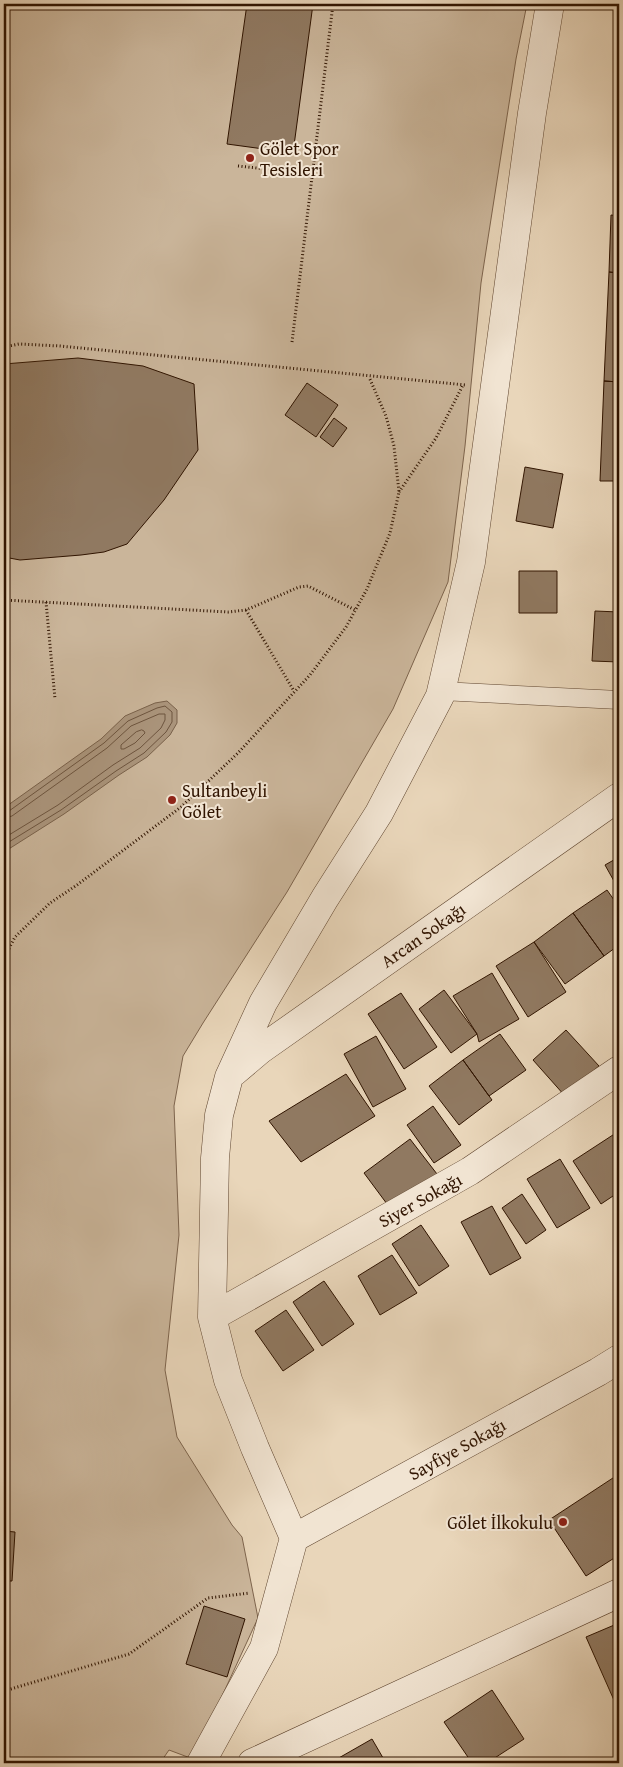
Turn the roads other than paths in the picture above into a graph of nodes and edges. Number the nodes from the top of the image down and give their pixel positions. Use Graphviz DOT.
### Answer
graph roads {
  1 [pos="550,4"];
  2 [pos="441,691"];
  3 [pos="619,700"];
  4 [pos="619,797"];
  5 [pos="619,1070"];
  6 [pos="229,1076"];
  7 [pos="212,1317"];
  8 [pos="619,1358"];
  9 [pos="294,1538"];
  10 [pos="619,1594"];
  11 [pos="201,1763"];
  12 [pos="252,1763"];
  1 -- 2 [label="street"];
  2 -- 3 [label="lane"];
  2 -- 6 [label="street"];
  4 -- 6 [label="street, Arcan Sokağı"];
  5 -- 7 [label="street, Siyer Sokağı"];
  6 -- 7 [label="street"];
  7 -- 9 [label="street"];
  8 -- 9 [label="street, Sayfiye Sokağı"];
  9 -- 11 [label="street"];
  10 -- 12 [label="street"];
}
